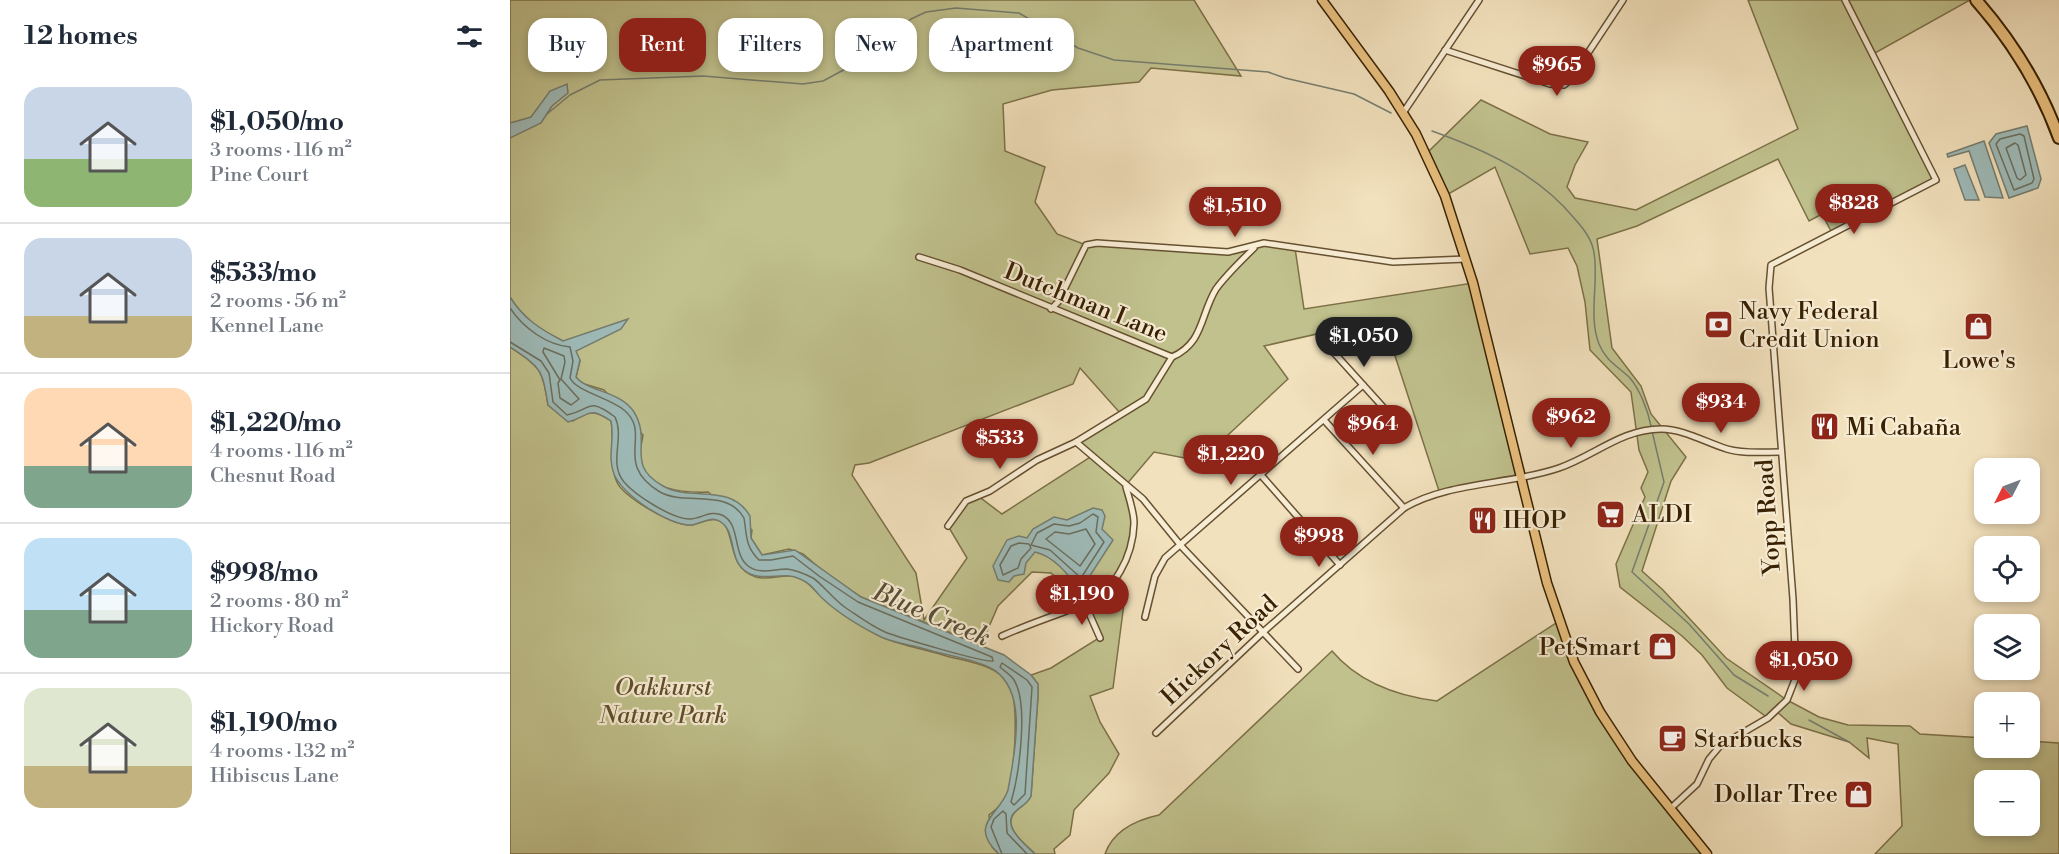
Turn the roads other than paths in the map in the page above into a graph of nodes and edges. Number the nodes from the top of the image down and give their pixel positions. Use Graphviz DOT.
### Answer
graph roads {
  1 [pos="1322,0"];
  2 [pos="1479,0"];
  3 [pos="1623,0"];
  4 [pos="1845,0"];
  5 [pos="1976,0"];
  6 [pos="1445,50"];
  7 [pos="1403,113"];
  8 [pos="2059,138"];
  9 [pos="1255,247"];
  10 [pos="919,257"];
  11 [pos="1466,259"];
  12 [pos="1051,309"];
  13 [pos="1328,345"];
  14 [pos="1172,357"];
  15 [pos="1363,384"];
  16 [pos="1383,407"];
  17 [pos="1324,420"];
  18 [pos="1076,442"];
  19 [pos="1781,452"];
  20 [pos="1261,475"];
  21 [pos="1521,478"];
  22 [pos="1126,485"];
  23 [pos="1404,508"];
  24 [pos="948,526"];
  25 [pos="1182,547"];
  26 [pos="1340,565"];
  27 [pos="1085,604"];
  28 [pos="1145,617"];
  29 [pos="1262,633"];
  30 [pos="1002,636"];
  31 [pos="1100,638"];
  32 [pos="1298,669"];
  33 [pos="1156,733"];
  34 [pos="1670,809"];
  35 [pos="1707,854"];
  1 -- 7 [label="main road"];
  2 -- 6 [label="street"];
  3 -- 6 [label="street"];
  4 -- 19 [label="street, Yopp Road"];
  5 -- 8 [label="highway"];
  6 -- 7 [label="street"];
  7 -- 11 [label="main road"];
  9 -- 11 [label="street"];
  9 -- 12 [label="street"];
  9 -- 14 [label="street, Dutchman Lane"];
  10 -- 12 [label="street, Dutchman Lane"];
  11 -- 21 [label="main road"];
  12 -- 14 [label="street, Dutchman Lane"];
  13 -- 15 [label="street"];
  14 -- 18 [label="street"];
  15 -- 16 [label="street"];
  15 -- 17 [label="street"];
  17 -- 20 [label="street"];
  17 -- 23 [label="street"];
  18 -- 22 [label="street"];
  18 -- 24 [label="street"];
  19 -- 21 [label="street, Hickory Road"];
  19 -- 34 [label="street, Yopp Road"];
  20 -- 25 [label="street"];
  20 -- 26 [label="street"];
  21 -- 23 [label="street, Hickory Road"];
  21 -- 34 [label="main road"];
  22 -- 25 [label="street"];
  22 -- 27 [label="street"];
  23 -- 26 [label="street, Hickory Road"];
  25 -- 28 [label="street"];
  25 -- 29 [label="street"];
  26 -- 29 [label="street, Hickory Road"];
  27 -- 30 [label="street"];
  27 -- 31 [label="street"];
  29 -- 32 [label="street"];
  29 -- 33 [label="street, Hickory Road"];
  34 -- 35 [label="main road"];
}
